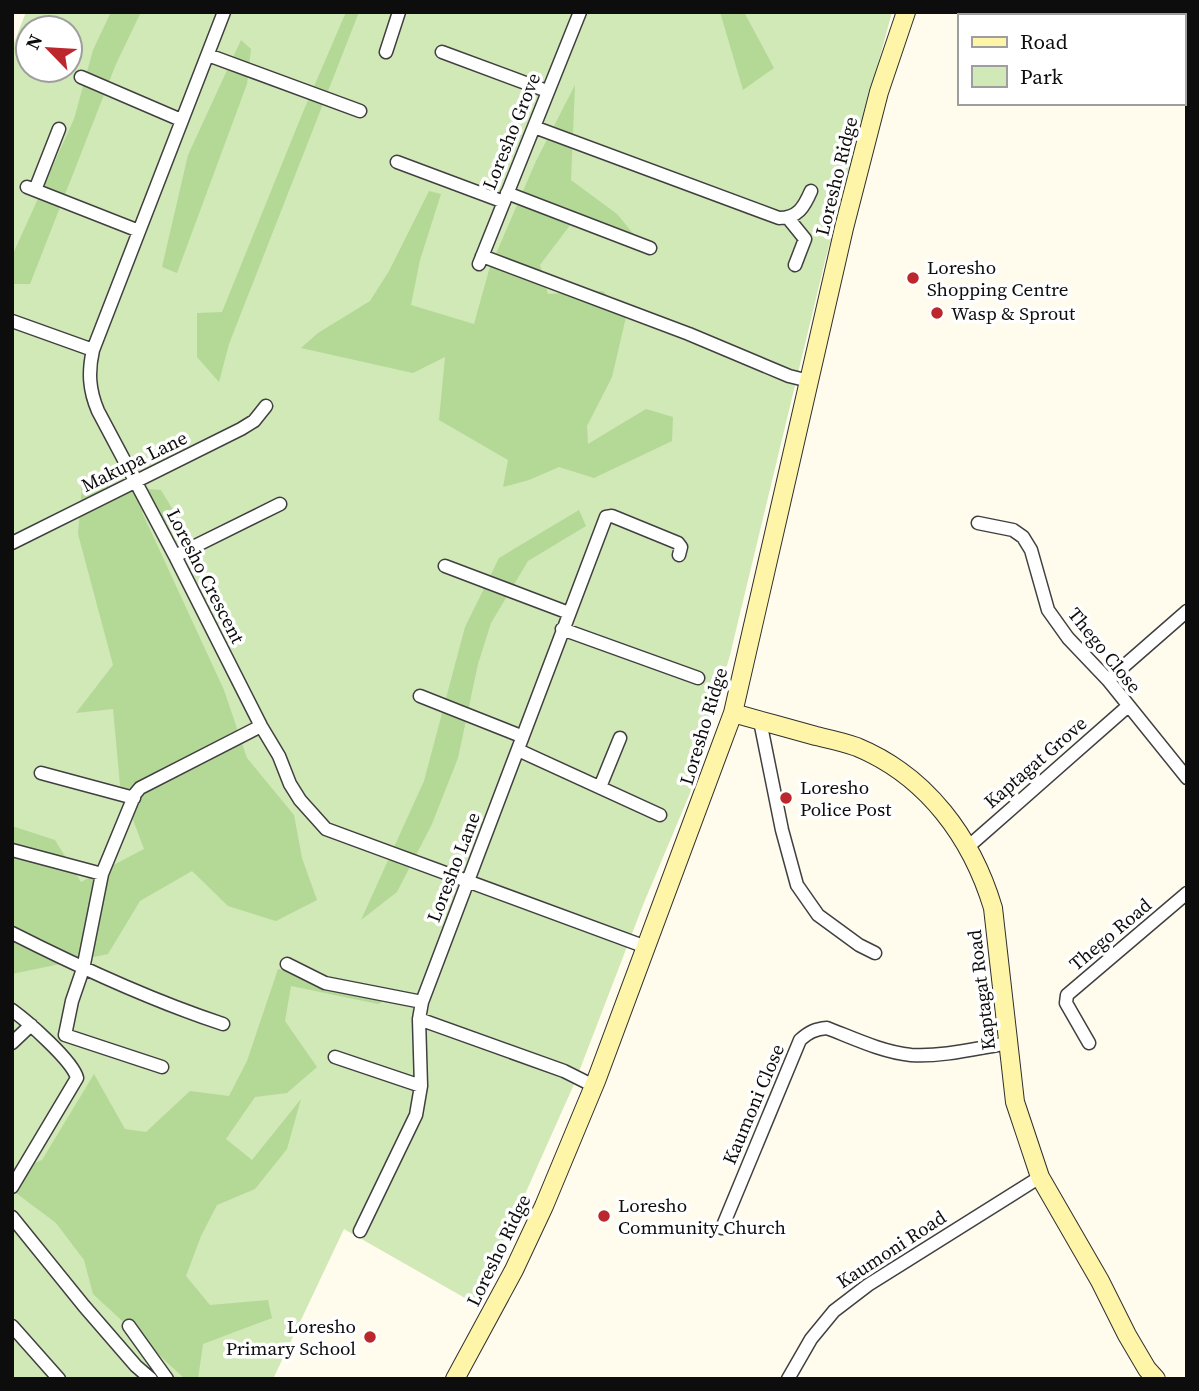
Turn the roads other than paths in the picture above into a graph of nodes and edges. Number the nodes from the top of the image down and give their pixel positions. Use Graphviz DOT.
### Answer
graph roads {
  1 [pos="224,12"];
  2 [pos="399,12"];
  3 [pos="580,12"];
  4 [pos="906,12"];
  5 [pos="386,52"];
  6 [pos="442,52"];
  7 [pos="208,55"];
  8 [pos="84,79"];
  9 [pos="547,91"];
  10 [pos="360,111"];
  11 [pos="181,120"];
  12 [pos="534,127"];
  13 [pos="60,129"];
  14 [pos="397,162"];
  15 [pos="811,191"];
  16 [pos="506,198"];
  17 [pos="789,218"];
  18 [pos="139,231"];
  19 [pos="650,248"];
  20 [pos="795,265"];
  21 [pos="12,321"];
  22 [pos="93,350"];
  23 [pos="809,381"];
  24 [pos="266,407"];
  25 [pos="136,482"];
  26 [pos="280,504"];
  27 [pos="978,523"];
  28 [pos="12,543"];
  29 [pos="679,555"];
  30 [pos="175,556"];
  31 [pos="445,566"];
  32 [pos="1187,611"];
  33 [pos="569,613"];
  34 [pos="562,629"];
  35 [pos="698,678"];
  36 [pos="1108,680"];
  37 [pos="420,696"];
  38 [pos="1128,707"];
  39 [pos="733,713"];
  40 [pos="760,721"];
  41 [pos="261,726"];
  42 [pos="521,736"];
  43 [pos="620,738"];
  44 [pos="518,750"];
  45 [pos="41,773"];
  46 [pos="1187,778"];
  47 [pos="600,787"];
  48 [pos="134,798"];
  49 [pos="660,814"];
  50 [pos="969,846"];
  51 [pos="12,850"];
  52 [pos="102,874"];
  53 [pos="469,882"];
  54 [pos="1187,894"];
  55 [pos="12,933"];
  56 [pos="646,947"];
  57 [pos="875,953"];
  58 [pos="286,964"];
  59 [pos="83,969"];
  60 [pos="422,1002"];
  61 [pos="12,1010"];
  62 [pos="419,1019"];
  63 [pos="223,1024"];
  64 [pos="31,1025"];
  65 [pos="12,1043"];
  66 [pos="1009,1043"];
  67 [pos="1090,1043"];
  68 [pos="335,1057"];
  69 [pos="162,1067"];
  70 [pos="421,1086"];
  71 [pos="594,1086"];
  72 [pos="1040,1177"];
  73 [pos="12,1187"];
  74 [pos="12,1217"];
  75 [pos="722,1228"];
  76 [pos="360,1231"];
  77 [pos="12,1326"];
  78 [pos="129,1326"];
  79 [pos="59,1379"];
  80 [pos="151,1379"];
  81 [pos="167,1379"];
  82 [pos="455,1379"];
  83 [pos="788,1379"];
  84 [pos="1156,1379"];
  1 -- 7 [label="street, Loresho Crescent"];
  2 -- 5 [label="street"];
  3 -- 9 [label="street, Loresho Grove"];
  4 -- 23 [label="main road, Loresho Ridge"];
  6 -- 9 [label="street"];
  7 -- 10 [label="street"];
  7 -- 11 [label="street, Loresho Crescent"];
  8 -- 11 [label="street"];
  9 -- 12 [label="street, Loresho Grove"];
  11 -- 18 [label="street, Loresho Crescent"];
  12 -- 16 [label="street, Loresho Grove"];
  12 -- 17 [label="street"];
  13 -- 18 [label="street"];
  14 -- 16 [label="street"];
  15 -- 17 [label="street"];
  16 -- 19 [label="street"];
  16 -- 23 [label="street, Loresho Grove"];
  17 -- 20 [label="street"];
  18 -- 22 [label="street, Loresho Crescent"];
  21 -- 22 [label="street"];
  22 -- 25 [label="street, Loresho Crescent"];
  23 -- 39 [label="main road, Loresho Ridge"];
  24 -- 25 [label="street, Makupa Lane"];
  25 -- 28 [label="street, Makupa Lane"];
  25 -- 30 [label="street, Loresho Crescent"];
  26 -- 30 [label="street"];
  27 -- 36 [label="street, Thego Close"];
  29 -- 33 [label="street, Loresho Lane"];
  30 -- 41 [label="street, Loresho Crescent"];
  31 -- 33 [label="street"];
  32 -- 36 [label="street"];
  33 -- 34 [label="street, Loresho Lane"];
  34 -- 35 [label="street"];
  34 -- 42 [label="street, Loresho Lane"];
  36 -- 38 [label="street, Thego Close"];
  37 -- 42 [label="street"];
  38 -- 46 [label="street, Thego Close"];
  38 -- 50 [label="street, Kaptagat Grove"];
  39 -- 40 [label="main road, Kaptagat Road"];
  39 -- 56 [label="main road, Loresho Ridge"];
  40 -- 50 [label="main road, Kaptagat Road"];
  40 -- 57 [label="street"];
  41 -- 48 [label="street"];
  41 -- 53 [label="street, Loresho Crescent"];
  42 -- 44 [label="street, Loresho Lane"];
  43 -- 47 [label="street"];
  44 -- 47 [label="street"];
  44 -- 53 [label="street, Loresho Lane"];
  45 -- 48 [label="street"];
  47 -- 49 [label="street"];
  48 -- 52 [label="street"];
  50 -- 66 [label="main road, Kaptagat Road"];
  51 -- 52 [label="street"];
  52 -- 59 [label="street"];
  53 -- 56 [label="street, Loresho Crescent"];
  53 -- 60 [label="street, Loresho Lane"];
  54 -- 67 [label="street, Thego Road"];
  55 -- 59 [label="street"];
  56 -- 71 [label="main road, Loresho Ridge"];
  58 -- 60 [label="street"];
  59 -- 63 [label="street"];
  59 -- 69 [label="street"];
  60 -- 62 [label="street, Loresho Lane"];
  61 -- 64 [label="street"];
  62 -- 70 [label="street, Loresho Lane"];
  62 -- 71 [label="street"];
  64 -- 65 [label="street"];
  64 -- 73 [label="street"];
  66 -- 72 [label="main road, Kaptagat Road"];
  66 -- 75 [label="street, Kaumoni Close"];
  68 -- 70 [label="street"];
  70 -- 76 [label="street, Loresho Lane"];
  71 -- 82 [label="main road, Loresho Ridge"];
  72 -- 83 [label="street, Kaumoni Road"];
  72 -- 84 [label="main road, Kaptagat Road"];
  74 -- 80 [label="street"];
  77 -- 79 [label="street"];
  78 -- 81 [label="street"];
}
